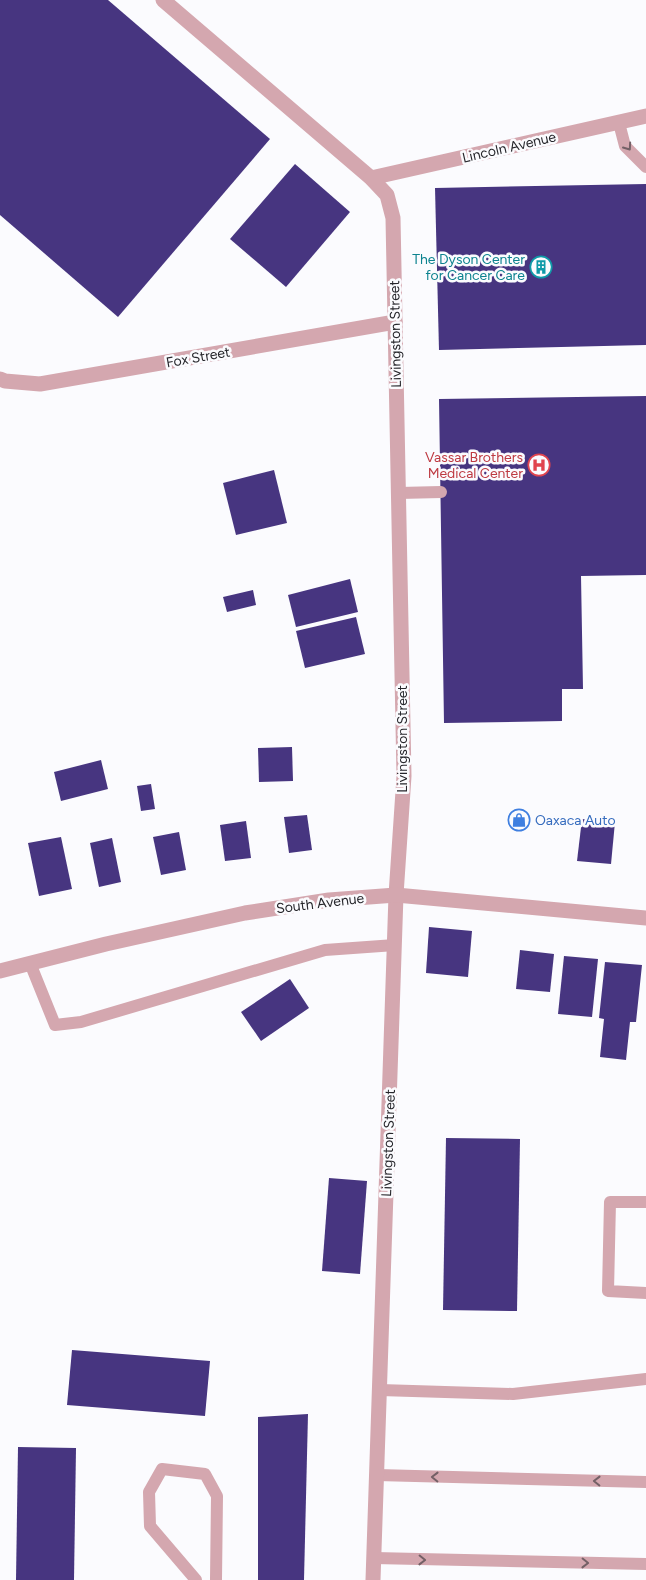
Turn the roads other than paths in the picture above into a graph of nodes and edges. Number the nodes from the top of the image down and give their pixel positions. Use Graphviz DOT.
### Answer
graph roads {
  1 [pos="163,0"];
  2 [pos="646,116"];
  3 [pos="619,123"];
  4 [pos="646,167"];
  5 [pos="371,178"];
  6 [pos="395,322"];
  7 [pos="0,379"];
  8 [pos="441,492"];
  9 [pos="399,493"];
  10 [pos="396,895"];
  11 [pos="646,918"];
  12 [pos="395,945"];
  13 [pos="30,963"];
  14 [pos="0,970"];
  15 [pos="646,1202"];
  16 [pos="646,1293"];
  17 [pos="646,1380"];
  18 [pos="380,1390"];
  19 [pos="377,1475"];
  20 [pos="646,1482"];
  21 [pos="374,1558"];
  22 [pos="646,1564"];
  23 [pos="196,1580"];
  24 [pos="216,1580"];
  25 [pos="373,1580"];
  1 -- 5 [label="street, Livingston Street"];
  2 -- 3 [label="street, Lincoln Avenue"];
  3 -- 4 [label="lane, one-way"];
  3 -- 5 [label="street, Lincoln Avenue"];
  5 -- 6 [label="street, Livingston Street"];
  6 -- 7 [label="street, Fox Street"];
  6 -- 9 [label="street, Livingston Street"];
  8 -- 9 [label="lane"];
  9 -- 10 [label="street, Livingston Street"];
  10 -- 11 [label="street, South Avenue"];
  10 -- 12 [label="street, Livingston Street"];
  10 -- 13 [label="street, South Avenue"];
  12 -- 13 [label="lane"];
  12 -- 18 [label="street, Livingston Street"];
  13 -- 14 [label="street, South Avenue"];
  15 -- 16 [label="lane"];
  17 -- 18 [label="lane"];
  18 -- 19 [label="street, Livingston Street"];
  20 -- 19 [label="lane, one-way"];
  19 -- 21 [label="street, Livingston Street"];
  21 -- 22 [label="lane, one-way"];
  21 -- 25 [label="street, Livingston Street"];
  23 -- 24 [label="lane"];
}
